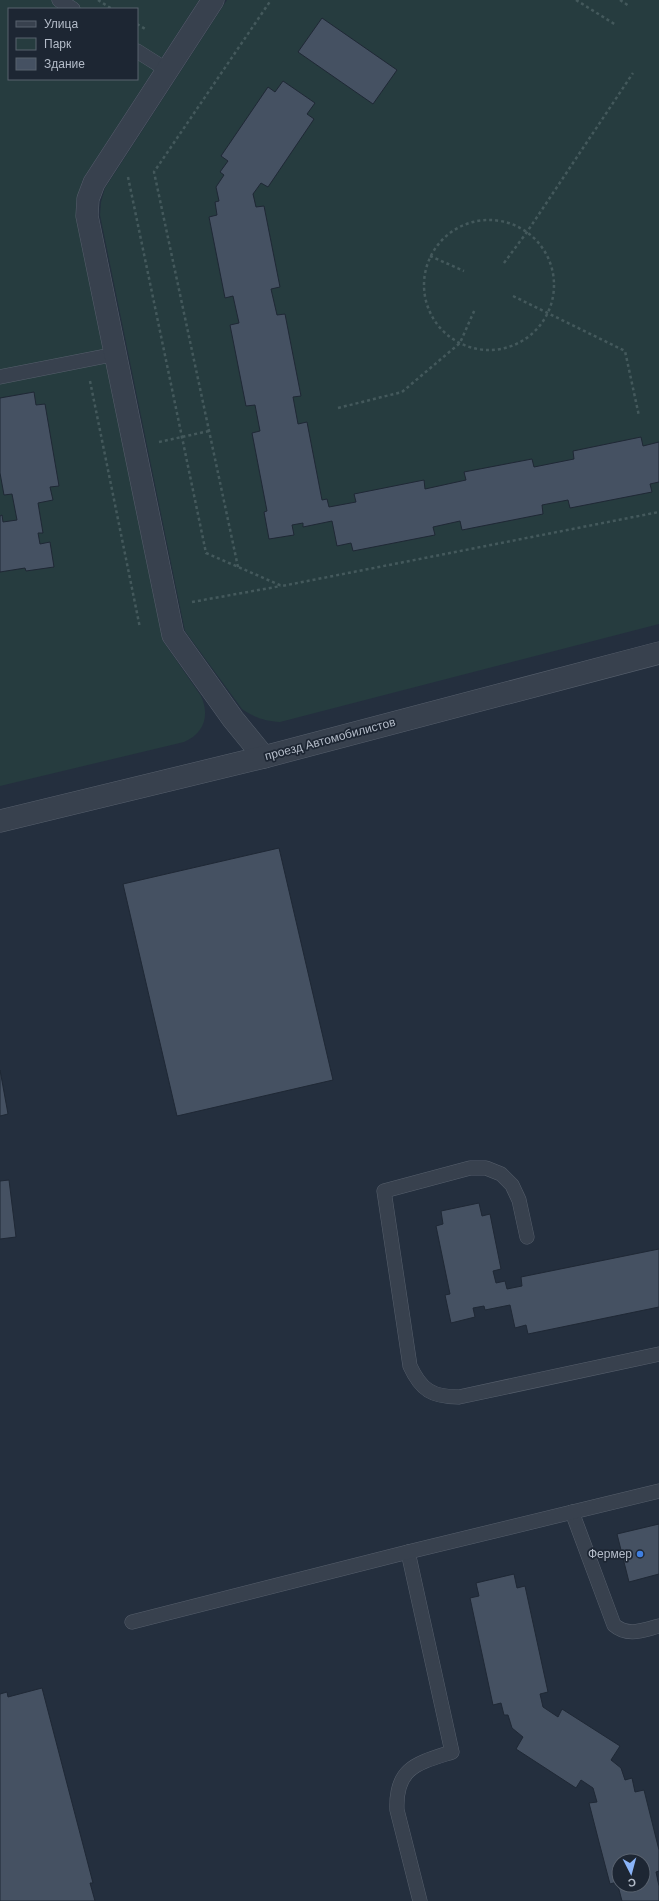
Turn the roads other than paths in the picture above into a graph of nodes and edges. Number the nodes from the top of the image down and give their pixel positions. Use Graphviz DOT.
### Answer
graph roads {
  1 [pos="59,0"];
  2 [pos="213,0"];
  3 [pos="71,8"];
  4 [pos="138,52"];
  5 [pos="167,70"];
  6 [pos="116,354"];
  7 [pos="0,377"];
  8 [pos="659,653"];
  9 [pos="264,757"];
  10 [pos="0,821"];
  11 [pos="527,1237"];
  12 [pos="659,1354"];
  13 [pos="659,1491"];
  14 [pos="572,1512"];
  15 [pos="408,1552"];
  16 [pos="132,1622"];
  17 [pos="659,1626"];
  18 [pos="420,1901"];
  1 -- 3 [label="lane"];
  2 -- 5 [label="street"];
  4 -- 5 [label="lane"];
  5 -- 6 [label="street"];
  6 -- 7 [label="lane"];
  6 -- 9 [label="street"];
  8 -- 9 [label="street, проезд Автомобилистов"];
  9 -- 10 [label="street, проезд Автомобилистов"];
  11 -- 12 [label="lane"];
  13 -- 14 [label="lane"];
  14 -- 15 [label="lane"];
  14 -- 17 [label="lane"];
  15 -- 16 [label="lane"];
  15 -- 18 [label="lane"];
}
